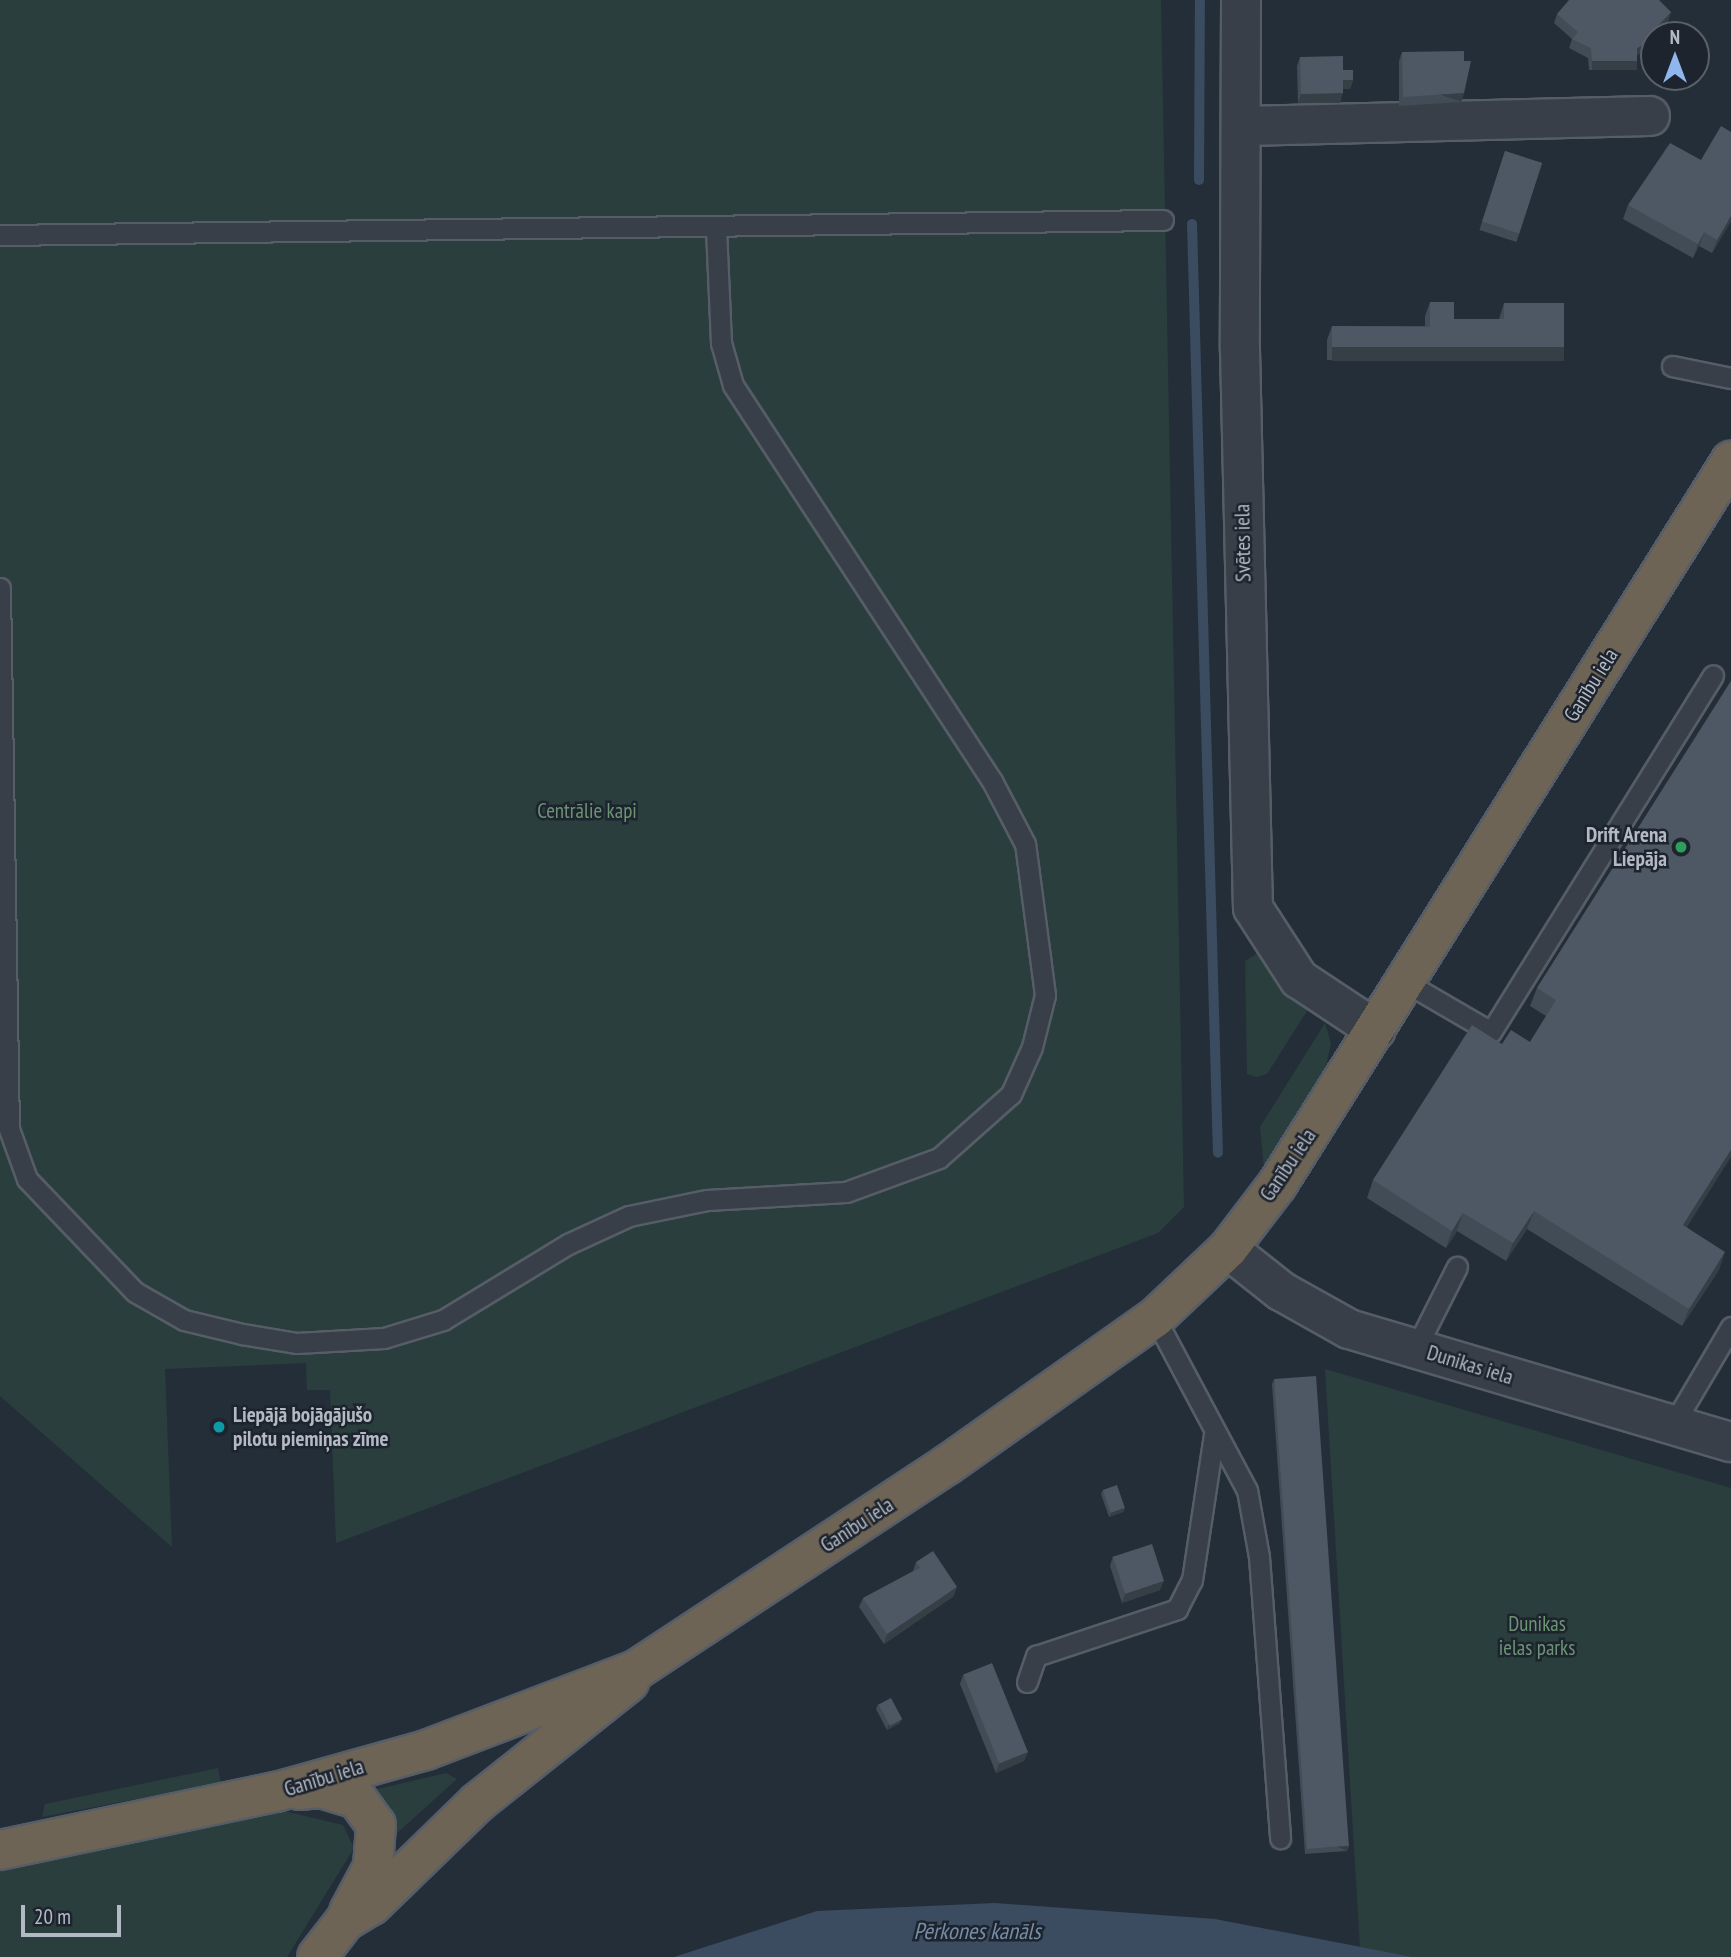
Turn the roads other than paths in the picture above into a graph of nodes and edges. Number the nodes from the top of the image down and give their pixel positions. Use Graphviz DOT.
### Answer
graph roads {
  1 [pos="1241,0"];
  2 [pos="1650,116"];
  3 [pos="1244,126"];
  4 [pos="1163,220"];
  5 [pos="716,229"];
  6 [pos="0,235"];
  7 [pos="1672,366"];
  8 [pos="1731,378"];
  9 [pos="1731,461"];
  10 [pos="0,588"];
  11 [pos="1713,676"];
  12 [pos="1405,982"];
  13 [pos="1376,1030"];
  14 [pos="1228,1249"];
  15 [pos="1457,1267"];
  16 [pos="1155,1318"];
  17 [pos="1731,1327"];
  18 [pos="1416,1348"];
  19 [pos="1673,1425"];
  20 [pos="1214,1435"];
  21 [pos="1731,1442"];
  22 [pos="636,1670"];
  23 [pos="1027,1682"];
  24 [pos="276,1792"];
  25 [pos="1280,1838"];
  26 [pos="0,1850"];
  27 [pos="345,1921"];
  28 [pos="317,1957"];
  1 -- 3 [label="street, Svētes iela"];
  2 -- 3 [label="street"];
  3 -- 13 [label="street, Svētes iela"];
  4 -- 5 [label="lane"];
  5 -- 6 [label="lane"];
  5 -- 10 [label="lane"];
  7 -- 8 [label="lane"];
  9 -- 12 [label="highway, Ganību iela"];
  11 -- 12 [label="lane"];
  12 -- 13 [label="highway, Ganību iela"];
  13 -- 14 [label="highway, Ganību iela"];
  14 -- 16 [label="highway, Ganību iela"];
  14 -- 18 [label="street, Dunikas iela"];
  15 -- 18 [label="lane"];
  16 -- 20 [label="lane"];
  16 -- 22 [label="highway, Ganību iela"];
  17 -- 19 [label="lane"];
  18 -- 19 [label="street, Dunikas iela"];
  19 -- 21 [label="street, Dunikas iela"];
  20 -- 23 [label="lane"];
  20 -- 25 [label="lane"];
  22 -- 24 [label="highway, Ganību iela"];
  22 -- 27 [label="highway, Ganību iela"];
  24 -- 26 [label="highway, Ganību iela"];
  24 -- 27 [label="highway"];
  27 -- 28 [label="highway, Ganību iela"];
}
